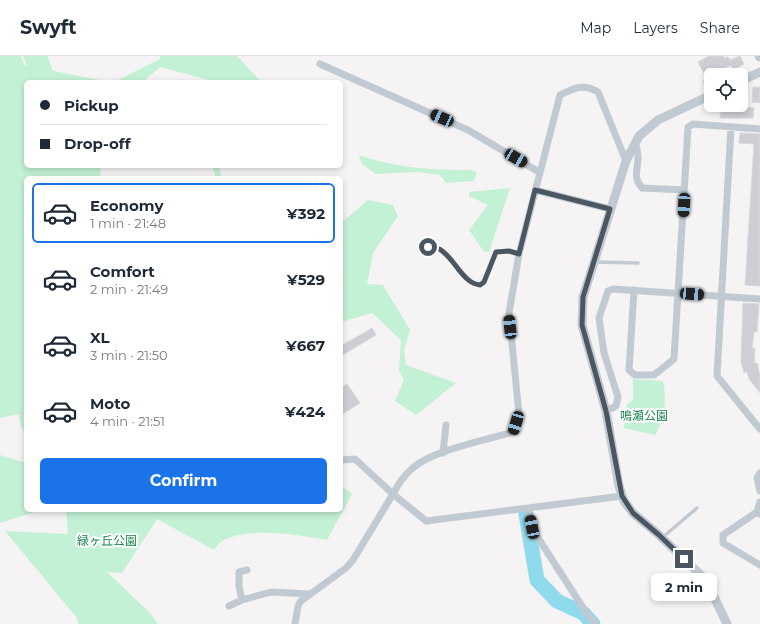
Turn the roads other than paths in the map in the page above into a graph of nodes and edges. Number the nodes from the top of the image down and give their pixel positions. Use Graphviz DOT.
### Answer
graph roads {
  1 [pos="320,64"];
  2 [pos="760,72"];
  3 [pos="748,78"];
  4 [pos="704,98"];
  5 [pos="732,127"];
  6 [pos="760,129"];
  7 [pos="635,143"];
  8 [pos="626,161"];
  9 [pos="539,172"];
  10 [pos="535,190"];
  11 [pos="684,190"];
  12 [pos="610,209"];
  13 [pos="426,242"];
  14 [pos="519,254"];
  15 [pos="594,262"];
  16 [pos="638,263"];
  17 [pos="634,290"];
  18 [pos="678,293"];
  19 [pos="721,296"];
  20 [pos="760,299"];
  21 [pos="606,411"];
  22 [pos="446,426"];
  23 [pos="760,429"];
  24 [pos="443,453"];
  25 [pos="343,460"];
  26 [pos="760,473"];
  27 [pos="760,491"];
  28 [pos="393,494"];
  29 [pos="622,496"];
  30 [pos="760,502"];
  31 [pos="697,508"];
  32 [pos="528,509"];
  33 [pos="759,513"];
  34 [pos="662,538"];
  35 [pos="760,565"];
  36 [pos="247,570"];
  37 [pos="310,594"];
  38 [pos="242,600"];
  39 [pos="229,606"];
  40 [pos="295,624"];
  41 [pos="596,624"];
  42 [pos="727,624"];
  1 -- 9 [label="street"];
  2 -- 3 [label="street"];
  4 -- 7 [label="street"];
  5 -- 6 [label="street"];
  5 -- 11 [label="street"];
  5 -- 19 [label="street"];
  7 -- 8 [label="street"];
  7 -- 11 [label="street"];
  8 -- 9 [label="street"];
  8 -- 12 [label="street"];
  9 -- 10 [label="street"];
  10 -- 12 [label="street"];
  10 -- 14 [label="street"];
  11 -- 18 [label="street"];
  12 -- 15 [label="street"];
  13 -- 14 [label="lane"];
  14 -- 24 [label="street"];
  15 -- 16 [label="lane"];
  15 -- 21 [label="street"];
  17 -- 18 [label="street"];
  17 -- 18 [label="street"];
  17 -- 21 [label="street"];
  18 -- 19 [label="street"];
  19 -- 20 [label="street"];
  19 -- 23 [label="street"];
  21 -- 29 [label="street"];
  22 -- 24 [label="street"];
  24 -- 28 [label="street"];
  25 -- 28 [label="street"];
  26 -- 27 [label="street"];
  28 -- 32 [label="street"];
  28 -- 37 [label="street"];
  29 -- 32 [label="street"];
  29 -- 34 [label="street"];
  30 -- 33 [label="street"];
  31 -- 34 [label="lane"];
  32 -- 41 [label="street"];
  33 -- 35 [label="street"];
  34 -- 42 [label="street"];
  36 -- 38 [label="street"];
  37 -- 38 [label="street"];
  37 -- 40 [label="street"];
  38 -- 39 [label="street"];
}
